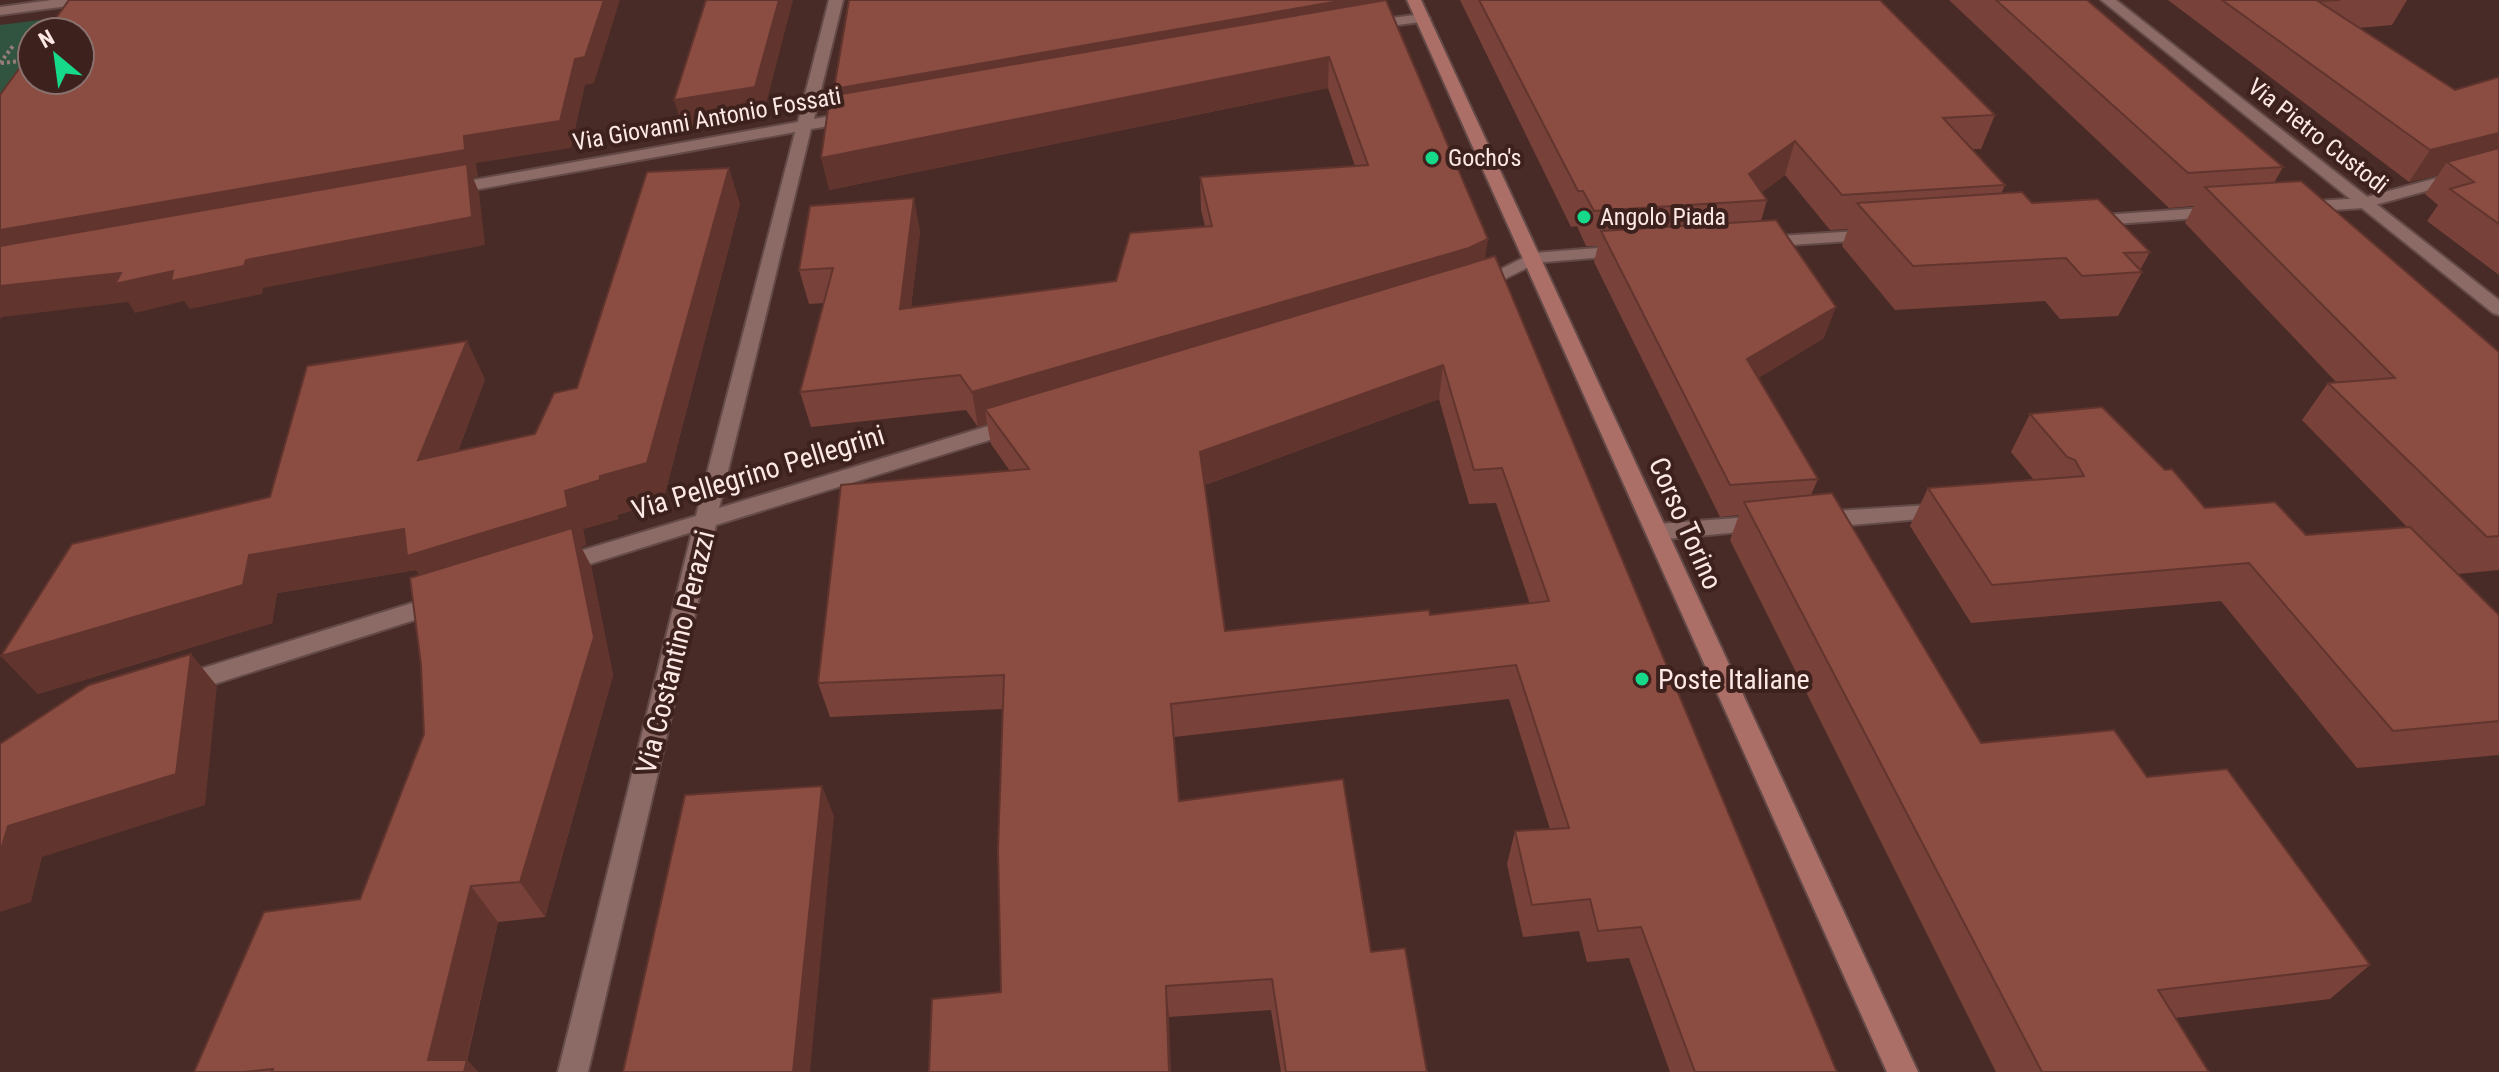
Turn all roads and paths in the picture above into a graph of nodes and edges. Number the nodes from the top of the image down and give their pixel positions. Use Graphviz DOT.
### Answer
graph roads {
  1 [pos="86,0"];
  2 [pos="836,0"];
  3 [pos="1414,0"];
  4 [pos="2108,0"];
  5 [pos="0,11"];
  6 [pos="1423,18"];
  7 [pos="1352,28"];
  8 [pos="872,114"];
  9 [pos="804,126"];
  10 [pos="2499,166"];
  11 [pos="435,192"];
  12 [pos="2364,203"];
  13 [pos="2289,208"];
  14 [pos="2242,211"];
  15 [pos="2070,222"];
  16 [pos="1898,233"];
  17 [pos="1741,243"];
  18 [pos="1648,250"];
  19 [pos="1533,258"];
  20 [pos="1457,292"];
  21 [pos="2499,309"];
  22 [pos="1035,419"];
  23 [pos="1966,509"];
  24 [pos="707,519"];
  25 [pos="1657,532"];
  26 [pos="529,575"];
  27 [pos="469,594"];
  28 [pos="151,695"];
  29 [pos="573,1072"];
  30 [pos="1903,1072"];
  1 -- 5 [label="street"];
  2 -- 9 [label="street, Via Costantino Perazzi"];
  3 -- 6 [label="main road, Corso Torino"];
  4 -- 12 [label="street, Via Pietro Custodi"];
  6 -- 7 [label="street"];
  6 -- 19 [label="main road, Corso Torino"];
  8 -- 9 [label="street, Via Giovanni Antonio Fossati"];
  9 -- 11 [label="street, Via Giovanni Antonio Fossati"];
  9 -- 24 [label="street, Via Costantino Perazzi"];
  10 -- 12 [label="street"];
  12 -- 13 [label="street"];
  12 -- 21 [label="street, Via Pietro Custodi"];
  14 -- 15 [label="street"];
  16 -- 17 [label="street"];
  18 -- 19 [label="street"];
  19 -- 20 [label="street"];
  19 -- 25 [label="main road, Corso Torino"];
  22 -- 24 [label="street, Via Pellegrino Pellegrini"];
  23 -- 25 [label="street"];
  24 -- 26 [label="street, Via Pellegrino Pellegrini"];
  24 -- 29 [label="street, Via Costantino Perazzi"];
  25 -- 30 [label="main road, Corso Torino"];
  27 -- 28 [label="street"];
}
